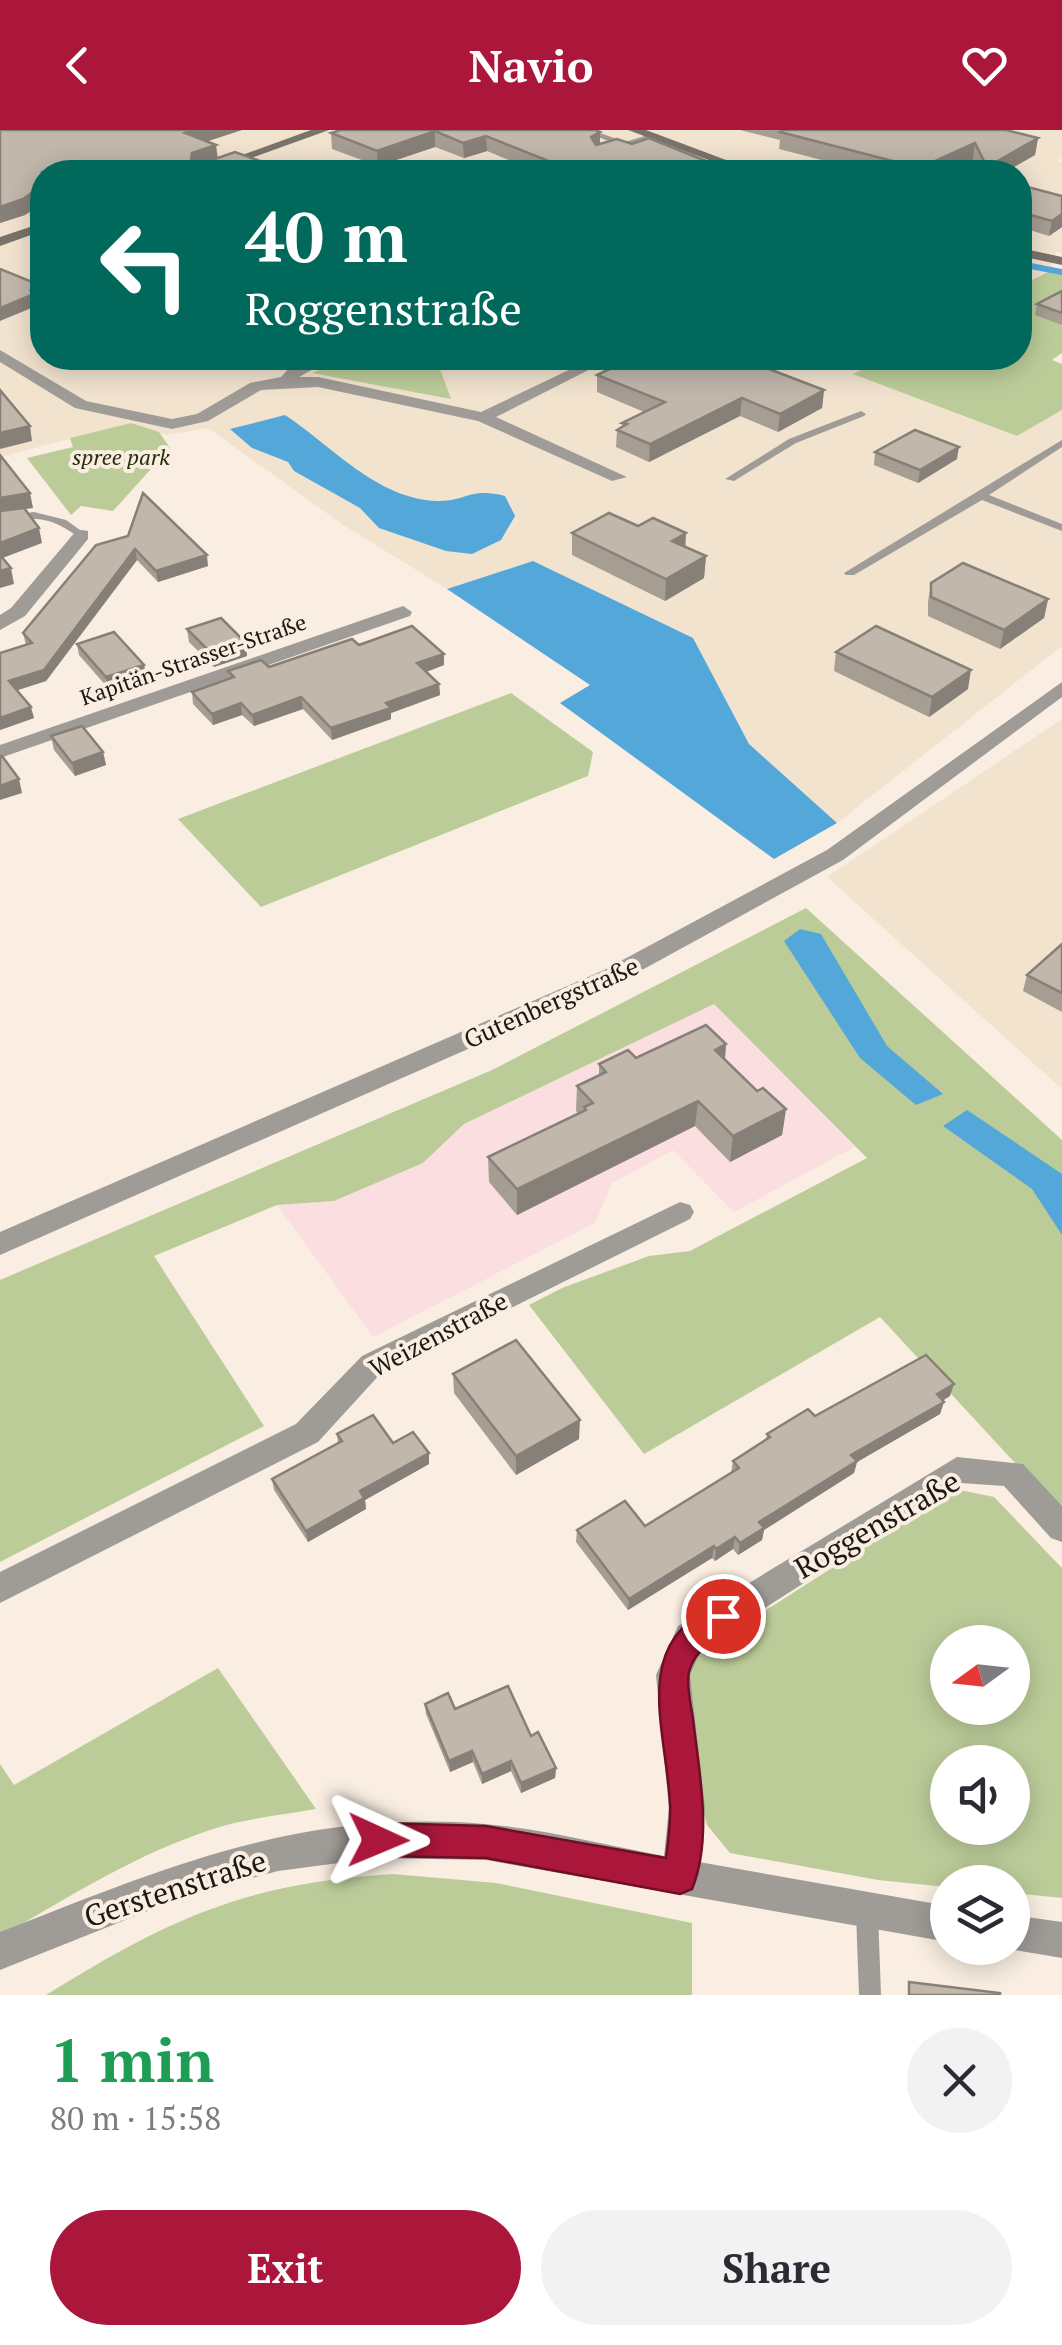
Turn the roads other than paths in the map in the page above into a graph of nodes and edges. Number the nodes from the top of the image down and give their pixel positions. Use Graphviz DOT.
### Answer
graph roads {
  1 [pos="323,130"];
  2 [pos="585,130"];
  3 [pos="634,130"];
  4 [pos="651,136"];
  5 [pos="625,146"];
  6 [pos="597,155"];
  7 [pos="237,160"];
  8 [pos="718,160"];
  9 [pos="30,230"];
  10 [pos="0,242"];
  11 [pos="1032,255"];
  12 [pos="1062,261"];
  13 [pos="0,355"];
  14 [pos="296,370"];
  15 [pos="580,370"];
  16 [pos="286,381"];
  17 [pos="861,414"];
  18 [pos="483,417"];
  19 [pos="1062,443"];
  20 [pos="618,477"];
  21 [pos="730,479"];
  22 [pos="981,496"];
  23 [pos="0,520"];
  24 [pos="1062,528"];
  25 [pos="82,535"];
  26 [pos="850,573"];
  27 [pos="403,612"];
  28 [pos="0,624"];
  29 [pos="1062,688"];
  30 [pos="0,752"];
  31 [pos="680,1212"];
  32 [pos="0,1244"];
  33 [pos="1062,1528"];
  34 [pos="0,1588"];
  35 [pos="680,1877"];
  36 [pos="867,1913"];
  37 [pos="930,1922"];
  38 [pos="1030,1936"];
  39 [pos="1062,1940"];
  40 [pos="0,1950"];
  41 [pos="870,1995"];
  1 -- 7 [label="main road"];
  2 -- 5 [label="lane"];
  3 -- 4 [label="main road"];
  4 -- 5 [label="lane"];
  4 -- 8 [label="main road"];
  5 -- 6 [label="lane"];
  9 -- 10 [label="main road"];
  11 -- 12 [label="main road"];
  13 -- 16 [label="street"];
  14 -- 16 [label="street"];
  15 -- 18 [label="street"];
  16 -- 18 [label="street"];
  17 -- 21 [label="lane"];
  18 -- 20 [label="street"];
  19 -- 22 [label="lane"];
  22 -- 24 [label="lane"];
  22 -- 26 [label="lane"];
  23 -- 25 [label="lane"];
  25 -- 28 [label="street"];
  27 -- 30 [label="street, Kapitän-Strasser-Straße"];
  29 -- 32 [label="street, Gutenbergstraße"];
  31 -- 34 [label="street, Weizenstraße"];
  33 -- 35 [label="street, Roggenstraße"];
  35 -- 36 [label="street, Gerstenstraße"];
  35 -- 40 [label="street, Gerstenstraße"];
  36 -- 37 [label="street, Gerstenstraße"];
  36 -- 41 [label="lane"];
  38 -- 39 [label="street"];
}
